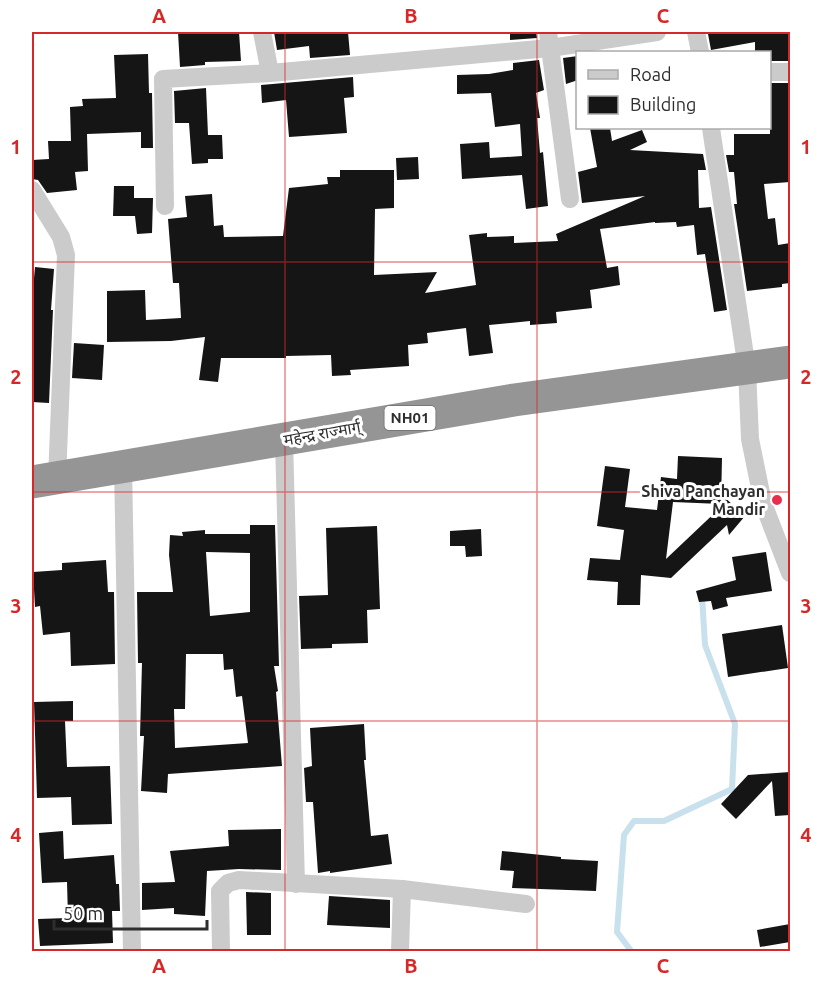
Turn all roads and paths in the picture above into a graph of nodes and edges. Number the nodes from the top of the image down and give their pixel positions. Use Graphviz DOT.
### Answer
graph roads {
  1 [pos="262,32"];
  2 [pos="657,32"];
  3 [pos="696,32"];
  4 [pos="549,40"];
  5 [pos="700,51"];
  6 [pos="771,72"];
  7 [pos="790,72"];
  8 [pos="270,73"];
  9 [pos="711,129"];
  10 [pos="32,190"];
  11 [pos="570,199"];
  12 [pos="165,206"];
  13 [pos="790,362"];
  14 [pos="747,369"];
  15 [pos="284,440"];
  16 [pos="123,466"];
  17 [pos="44,480"];
  18 [pos="790,573"];
  19 [pos="296,884"];
  20 [pos="402,889"];
  21 [pos="526,904"];
  22 [pos="132,951"];
  23 [pos="221,951"];
  24 [pos="400,951"];
  1 -- 8 [label="street"];
  2 -- 4 [label="street"];
  3 -- 5 [label="street"];
  4 -- 8 [label="street"];
  4 -- 11 [label="street"];
  6 -- 7 [label="street"];
  8 -- 12 [label="street"];
  9 -- 14 [label="street"];
  10 -- 17 [label="street"];
  13 -- 14 [label="highway, महेन्द्र राज्मार्ग् / NH01"];
  14 -- 15 [label="highway, महेन्द्र राज्मार्ग् / NH01"];
  14 -- 18 [label="street"];
  15 -- 16 [label="highway, महेन्द्र राज्मार्ग् / NH01"];
  15 -- 19 [label="street"];
  16 -- 17 [label="highway, महेन्द्र राज्मार्ग् / NH01"];
  16 -- 22 [label="street"];
  19 -- 20 [label="street"];
  19 -- 23 [label="street"];
  20 -- 21 [label="street"];
  20 -- 24 [label="street"];
}
